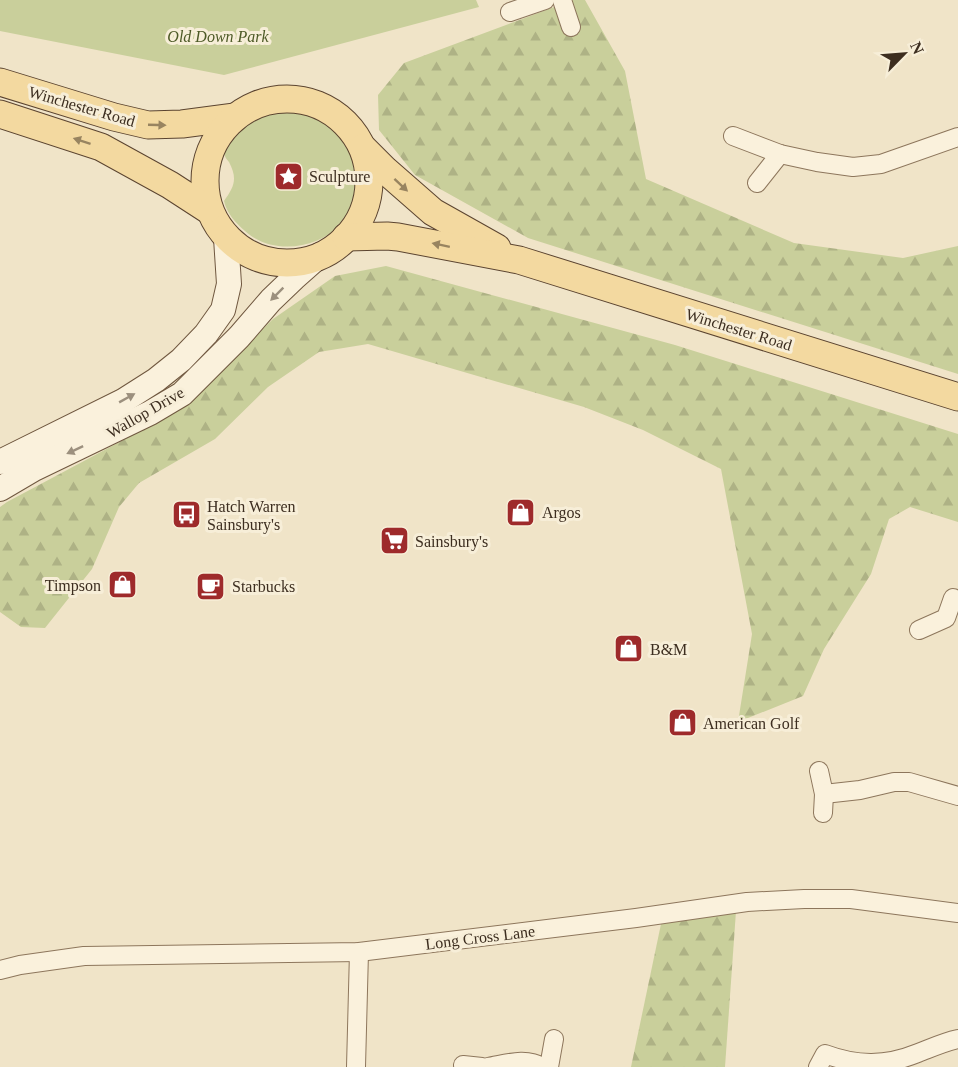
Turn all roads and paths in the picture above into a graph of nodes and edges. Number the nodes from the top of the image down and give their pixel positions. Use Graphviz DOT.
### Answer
graph roads {
  1 [pos="545,0"];
  2 [pos="562,0"];
  3 [pos="510,12"];
  4 [pos="571,27"];
  5 [pos="0,82"];
  6 [pos="0,114"];
  7 [pos="235,117"];
  8 [pos="733,136"];
  9 [pos="958,137"];
  10 [pos="359,144"];
  11 [pos="780,154"];
  12 [pos="757,183"];
  13 [pos="207,209"];
  14 [pos="346,237"];
  15 [pos="226,238"];
  16 [pos="320,255"];
  17 [pos="519,260"];
  18 [pos="958,397"];
  19 [pos="0,462"];
  20 [pos="0,489"];
  21 [pos="953,598"];
  22 [pos="952,620"];
  23 [pos="919,630"];
  24 [pos="819,771"];
  25 [pos="824,794"];
  26 [pos="958,796"];
  27 [pos="822,813"];
  28 [pos="957,909"];
  29 [pos="359,952"];
  30 [pos="0,969"];
  31 [pos="554,1039"];
  32 [pos="958,1039"];
  33 [pos="463,1065"];
  34 [pos="356,1067"];
  35 [pos="482,1067"];
  36 [pos="488,1067"];
  37 [pos="542,1067"];
  38 [pos="549,1067"];
  39 [pos="818,1067"];
  1 -- 3 [label="street"];
  2 -- 4 [label="street"];
  5 -- 7 [label="main road, Winchester Road, one-way"];
  13 -- 6 [label="main road, Winchester Road, one-way"];
  7 -- 10 [label="main road"];
  7 -- 13 [label="main road"];
  8 -- 11 [label="street"];
  9 -- 11 [label="street"];
  10 -- 14 [label="main road"];
  10 -- 17 [label="main road, Winchester Road, one-way"];
  11 -- 12 [label="street"];
  13 -- 15 [label="main road"];
  14 -- 16 [label="main road"];
  17 -- 14 [label="main road, Winchester Road, one-way"];
  15 -- 16 [label="main road"];
  19 -- 15 [label="street, Wallop Drive, one-way"];
  16 -- 20 [label="street, Wallop Drive, one-way"];
  17 -- 18 [label="main road, Winchester Road"];
  21 -- 22 [label="street"];
  22 -- 23 [label="street"];
  24 -- 25 [label="street"];
  25 -- 26 [label="street"];
  25 -- 27 [label="street"];
  28 -- 29 [label="street, Long Cross Lane"];
  29 -- 30 [label="street, Long Cross Lane"];
  29 -- 34 [label="street"];
  31 -- 38 [label="street"];
  32 -- 39 [label="street"];
  33 -- 35 [label="street"];
  36 -- 37 [label="street"];
}
